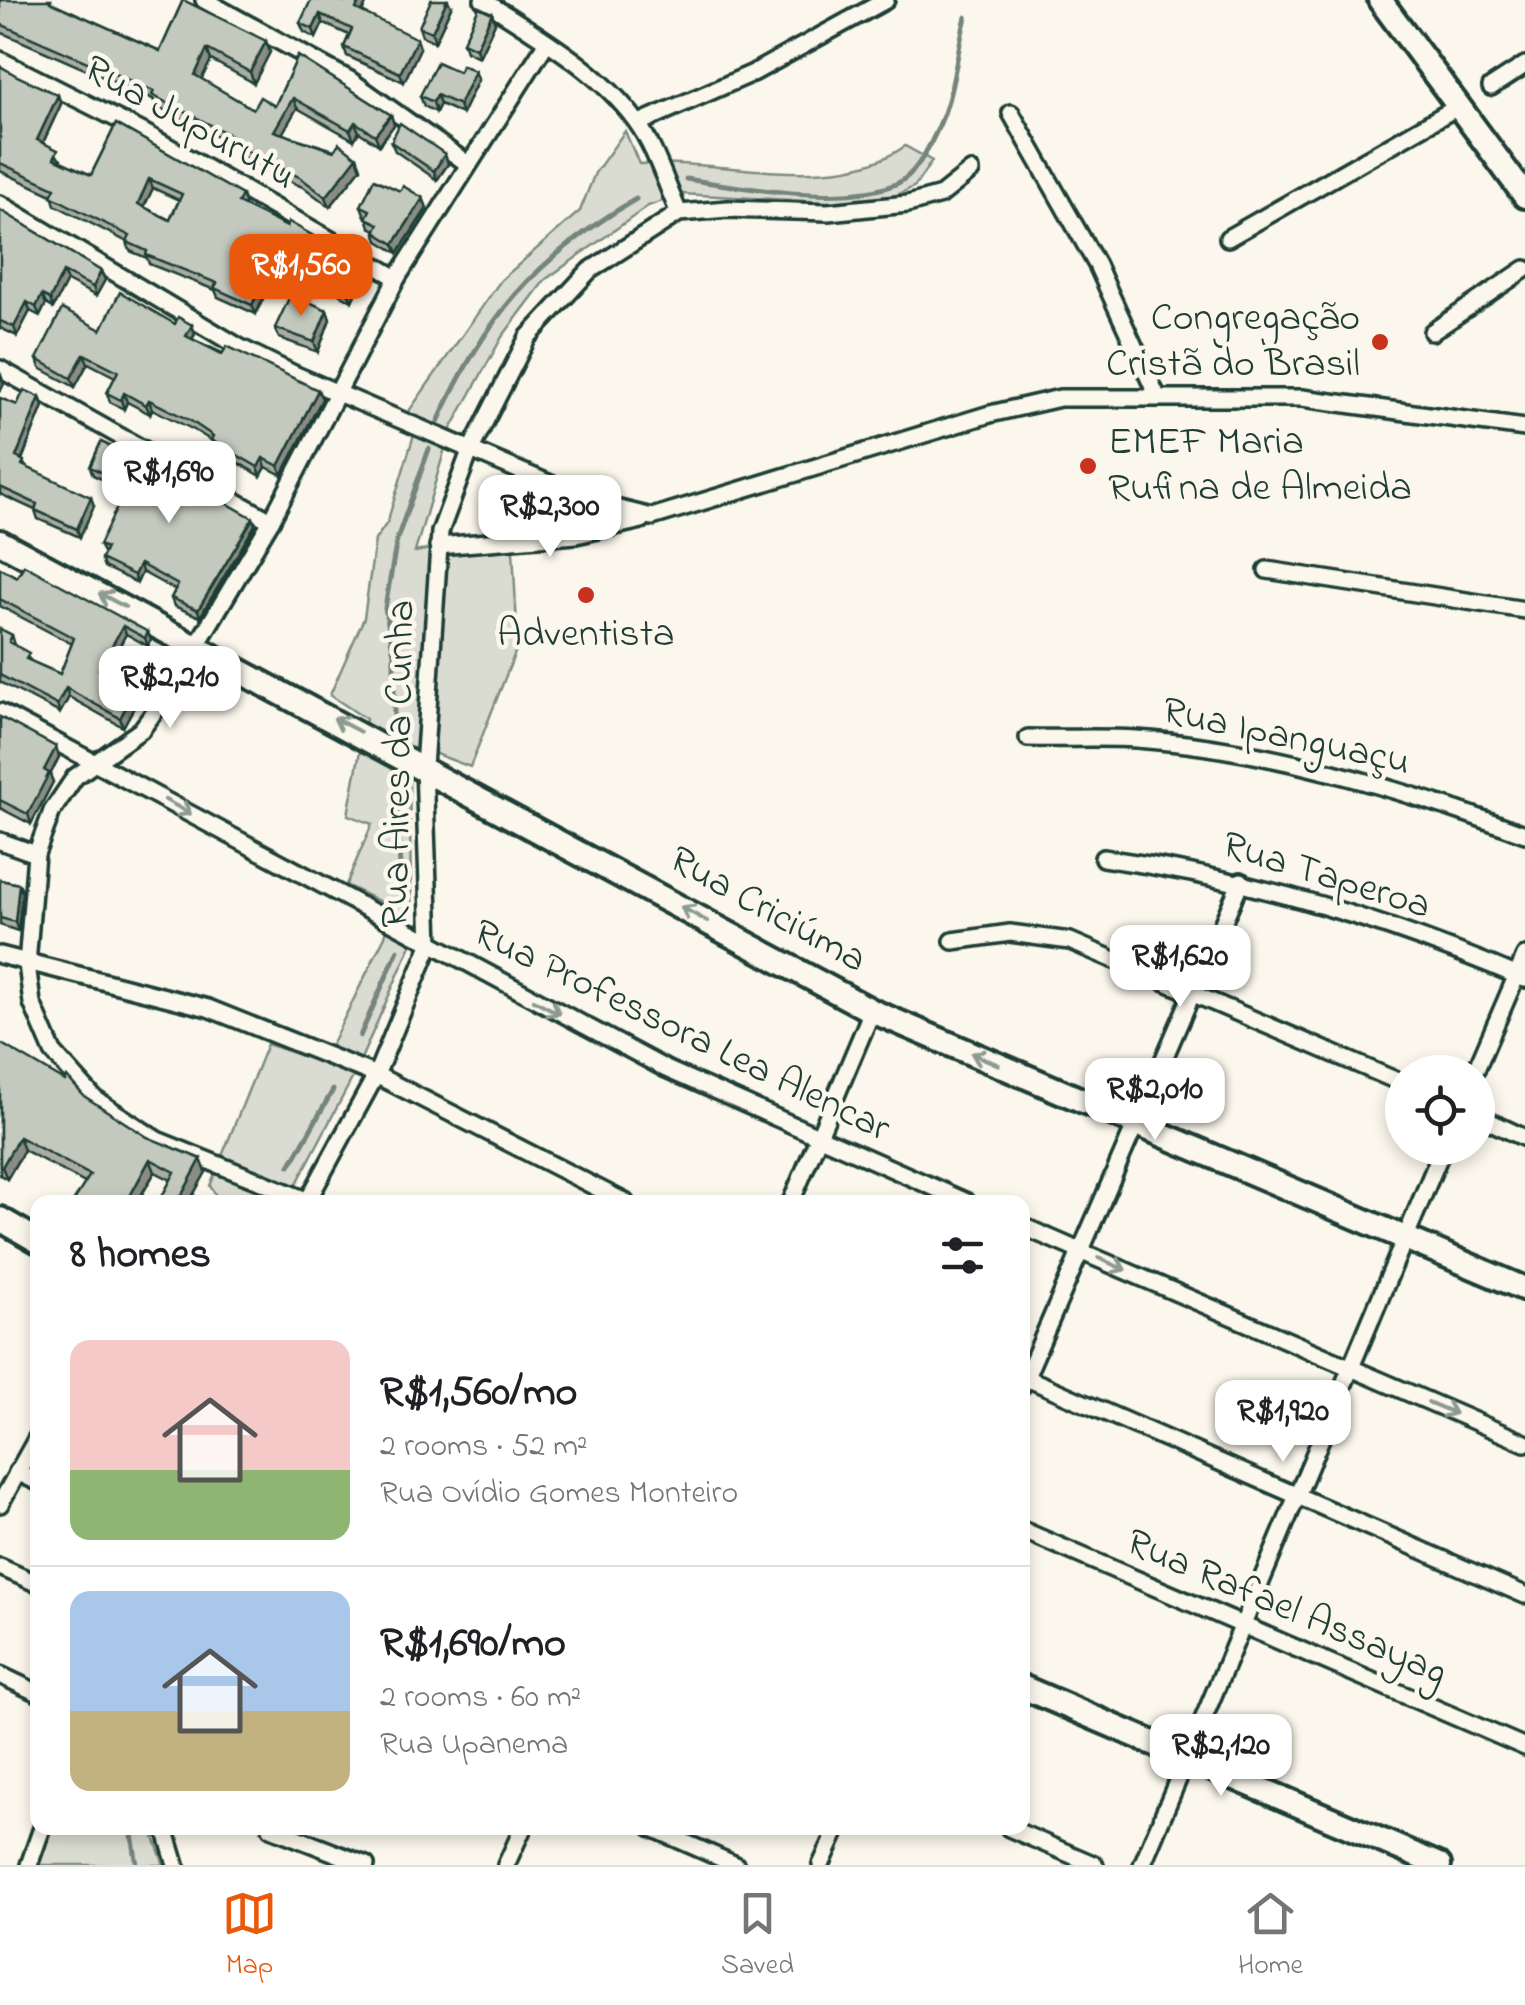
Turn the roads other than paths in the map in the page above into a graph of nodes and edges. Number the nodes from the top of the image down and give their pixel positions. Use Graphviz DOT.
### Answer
graph roads {
  1 [pos="204,0"];
  2 [pos="483,0"];
  3 [pos="886,0"];
  4 [pos="1389,6"];
  5 [pos="547,42"];
  6 [pos="0,60"];
  7 [pos="1525,65"];
  8 [pos="1491,86"];
  9 [pos="1459,106"];
  10 [pos="1011,113"];
  11 [pos="638,123"];
  12 [pos="468,164"];
  13 [pos="971,171"];
  14 [pos="1525,196"];
  15 [pos="0,204"];
  16 [pos="679,214"];
  17 [pos="1228,238"];
  18 [pos="1525,269"];
  19 [pos="397,278"];
  20 [pos="1432,332"];
  21 [pos="0,369"];
  22 [pos="337,394"];
  23 [pos="1157,396"];
  24 [pos="1525,428"];
  25 [pos="470,450"];
  26 [pos="652,517"];
  27 [pos="271,521"];
  28 [pos="0,542"];
  29 [pos="438,546"];
  30 [pos="1267,570"];
  31 [pos="1525,610"];
  32 [pos="199,645"];
  33 [pos="0,712"];
  34 [pos="1028,738"];
  35 [pos="92,760"];
  36 [pos="424,767"];
  37 [pos="1525,834"];
  38 [pos="0,840"];
  39 [pos="36,854"];
  40 [pos="1103,858"];
  41 [pos="1241,881"];
  42 [pos="953,941"];
  43 [pos="430,945"];
  44 [pos="0,955"];
  45 [pos="1525,956"];
  46 [pos="27,964"];
  47 [pos="1521,977"];
  48 [pos="1196,992"];
  49 [pos="872,1010"];
  50 [pos="1483,1055"];
  51 [pos="1385,1075"];
  52 [pos="376,1076"];
  53 [pos="1139,1124"];
  54 [pos="1495,1124"];
  55 [pos="1525,1138"];
  56 [pos="818,1139"];
  57 [pos="1434,1165"];
  58 [pos="291,1195"];
  59 [pos="312,1195"];
  60 [pos="611,1195"];
  61 [pos="794,1195"];
  62 [pos="950,1195"];
  63 [pos="0,1219"];
  64 [pos="1030,1229"];
  65 [pos="30,1236"];
  66 [pos="1403,1236"];
  67 [pos="1081,1251"];
  68 [pos="1525,1289"];
  69 [pos="1030,1366"];
  70 [pos="1350,1368"];
  71 [pos="1030,1383"];
  72 [pos="1525,1443"];
  73 [pos="30,1450"];
  74 [pos="17,1472"];
  75 [pos="30,1478"];
  76 [pos="1295,1494"];
  77 [pos="0,1504"];
  78 [pos="1030,1534"];
  79 [pos="0,1566"];
  80 [pos="30,1580"];
  81 [pos="1525,1595"];
  82 [pos="1239,1627"];
  83 [pos="0,1676"];
  84 [pos="30,1689"];
  85 [pos="1030,1690"];
  86 [pos="1525,1747"];
  87 [pos="1187,1756"];
  88 [pos="40,1835"];
  89 [pos="167,1835"];
  90 [pos="289,1835"];
  91 [pos="520,1835"];
  92 [pos="668,1835"];
  93 [pos="835,1835"];
  94 [pos="1025,1835"];
  95 [pos="30,1865"];
  96 [pos="176,1865"];
  97 [pos="366,1865"];
  98 [pos="506,1865"];
  99 [pos="736,1865"];
  100 [pos="822,1865"];
  101 [pos="1094,1865"];
  102 [pos="1142,1865"];
  103 [pos="1439,1865"];
  1 -- 12 [label="street"];
  2 -- 5 [label="street"];
  3 -- 11 [label="street"];
  4 -- 9 [label="street"];
  5 -- 11 [label="street"];
  5 -- 12 [label="street"];
  6 -- 19 [label="street, Rua Jupurutu"];
  7 -- 8 [label="street"];
  9 -- 14 [label="street"];
  9 -- 17 [label="street"];
  10 -- 23 [label="street"];
  11 -- 16 [label="street"];
  12 -- 19 [label="street"];
  13 -- 16 [label="street, Rua Aires da Cunha"];
  15 -- 22 [label="street"];
  16 -- 25 [label="street, Rua Aires da Cunha"];
  18 -- 20 [label="street"];
  19 -- 22 [label="street"];
  21 -- 27 [label="street"];
  22 -- 25 [label="street"];
  22 -- 27 [label="street"];
  23 -- 24 [label="street"];
  23 -- 26 [label="street"];
  25 -- 26 [label="street"];
  25 -- 29 [label="street, Rua Aires da Cunha"];
  26 -- 29 [label="street"];
  27 -- 32 [label="street"];
  32 -- 28 [label="street, Rua Criciúma, one-way"];
  29 -- 36 [label="street, Rua Aires da Cunha"];
  30 -- 31 [label="street"];
  32 -- 35 [label="street"];
  36 -- 32 [label="street, Rua Criciúma, one-way"];
  33 -- 35 [label="street, Rua Professora Lea Alencar"];
  34 -- 37 [label="street, Rua Ipanguaçu"];
  35 -- 39 [label="street"];
  35 -- 43 [label="street, Rua Professora Lea Alencar, one-way"];
  36 -- 43 [label="street, Rua Aires da Cunha"];
  49 -- 36 [label="street, Rua Criciúma, one-way"];
  38 -- 39 [label="street"];
  39 -- 46 [label="street"];
  40 -- 41 [label="street, Rua Taperoa"];
  41 -- 47 [label="street, Rua Taperoa"];
  41 -- 48 [label="street"];
  42 -- 48 [label="street"];
  43 -- 52 [label="street, Rua Aires da Cunha"];
  43 -- 56 [label="street, Rua Professora Lea Alencar, one-way"];
  44 -- 46 [label="street"];
  45 -- 47 [label="street"];
  46 -- 52 [label="street"];
  46 -- 58 [label="street"];
  47 -- 50 [label="street"];
  48 -- 51 [label="street"];
  48 -- 53 [label="street"];
  53 -- 49 [label="street, Rua Criciúma, one-way"];
  49 -- 56 [label="street"];
  52 -- 59 [label="street, Rua Aires da Cunha"];
  52 -- 60 [label="street"];
  53 -- 66 [label="street, Rua Criciúma"];
  53 -- 67 [label="street"];
  54 -- 55 [label="street"];
  56 -- 61 [label="street"];
  56 -- 62 [label="street, Rua Professora Lea Alencar"];
  57 -- 66 [label="street"];
  63 -- 65 [label="street"];
  64 -- 67 [label="street"];
  66 -- 68 [label="street, Rua Criciúma"];
  66 -- 70 [label="street"];
  67 -- 69 [label="street"];
  67 -- 70 [label="street, one-way"];
  70 -- 72 [label="street, one-way"];
  70 -- 76 [label="street"];
  71 -- 76 [label="street"];
  73 -- 74 [label="street"];
  74 -- 75 [label="street"];
  74 -- 77 [label="street"];
  76 -- 81 [label="street"];
  76 -- 82 [label="street"];
  78 -- 82 [label="street, Rua Rafael Assayag"];
  79 -- 80 [label="street"];
  82 -- 86 [label="street, Rua Rafael Assayag"];
  82 -- 87 [label="street"];
  83 -- 84 [label="street"];
  85 -- 87 [label="street"];
  87 -- 102 [label="street"];
  87 -- 103 [label="street"];
  88 -- 95 [label="street"];
  89 -- 96 [label="street"];
  90 -- 97 [label="street"];
  91 -- 98 [label="street"];
  92 -- 99 [label="street"];
  93 -- 100 [label="street"];
  94 -- 101 [label="street"];
}
